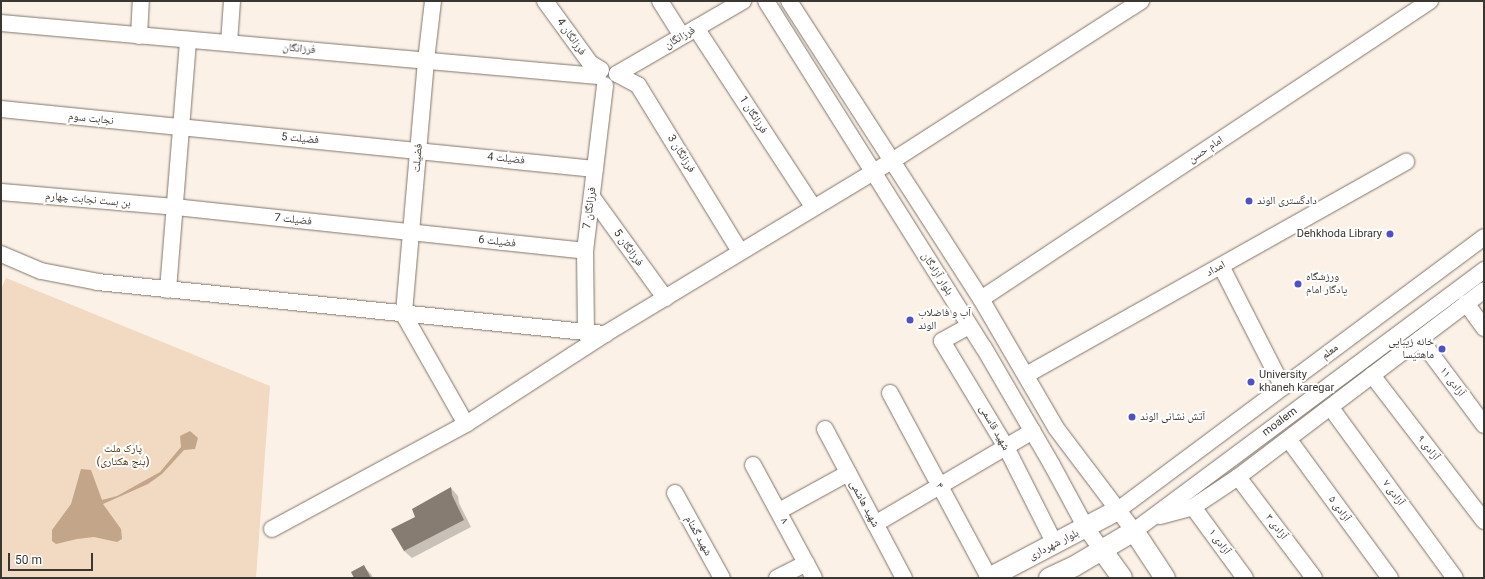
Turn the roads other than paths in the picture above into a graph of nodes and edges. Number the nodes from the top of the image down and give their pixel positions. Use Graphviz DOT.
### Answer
graph roads {
  1 [pos="141,1"];
  2 [pos="232,1"];
  3 [pos="433,1"];
  4 [pos="545,1"];
  5 [pos="660,1"];
  6 [pos="743,1"];
  7 [pos="766,1"];
  8 [pos="789,1"];
  9 [pos="1141,1"];
  10 [pos="1430,1"];
  11 [pos="1,23"];
  12 [pos="696,28"];
  13 [pos="139,36"];
  14 [pos="682,36"];
  15 [pos="188,40"];
  16 [pos="229,43"];
  17 [pos="426,60"];
  18 [pos="616,74"];
  19 [pos="601,77"];
  20 [pos="1,109"];
  21 [pos="181,129"];
  22 [pos="418,150"];
  23 [pos="892,161"];
  24 [pos="1406,162"];
  25 [pos="594,169"];
  26 [pos="873,173"];
  27 [pos="1,192"];
  28 [pos="592,197"];
  29 [pos="809,201"];
  30 [pos="175,207"];
  31 [pos="410,233"];
  32 [pos="1484,237"];
  33 [pos="736,245"];
  34 [pos="585,251"];
  35 [pos="1,254"];
  36 [pos="1221,266"];
  37 [pos="1484,270"];
  38 [pos="168,290"];
  39 [pos="1484,290"];
  40 [pos="665,298"];
  41 [pos="981,299"];
  42 [pos="1466,303"];
  43 [pos="404,315"];
  44 [pos="969,326"];
  45 [pos="1484,328"];
  46 [pos="586,332"];
  47 [pos="605,334"];
  48 [pos="1420,339"];
  49 [pos="1026,375"];
  50 [pos="1372,375"];
  51 [pos="1283,387"];
  52 [pos="890,393"];
  53 [pos="1331,408"];
  54 [pos="466,424"];
  55 [pos="1484,425"];
  56 [pos="824,429"];
  57 [pos="1033,431"];
  58 [pos="1289,440"];
  59 [pos="1006,447"];
  60 [pos="753,465"];
  61 [pos="848,473"];
  62 [pos="1238,477"];
  63 [pos="939,486"];
  64 [pos="675,493"];
  65 [pos="1193,507"];
  66 [pos="1118,510"];
  67 [pos="779,511"];
  68 [pos="1151,519"];
  69 [pos="1484,521"];
  70 [pos="875,524"];
  71 [pos="1086,528"];
  72 [pos="272,529"];
  73 [pos="1134,531"];
  74 [pos="1056,544"];
  75 [pos="1102,550"];
  76 [pos="806,563"];
  77 [pos="722,578"];
  78 [pos="777,578"];
  79 [pos="814,578"];
  80 [pos="904,578"];
  81 [pos="989,578"];
  82 [pos="1049,578"];
  83 [pos="1121,578"];
  84 [pos="1165,578"];
  85 [pos="1245,578"];
  86 [pos="1314,578"];
  87 [pos="1390,578"];
  88 [pos="1455,578"];
  1 -- 13 [label="street"];
  2 -- 16 [label="street"];
  3 -- 17 [label="street, فضیلت"];
  4 -- 19 [label="street, فرزانگان 4"];
  5 -- 14 [label="street"];
  6 -- 12 [label="street, فرزانگان"];
  7 -- 26 [label="street, بلوار آزادگان"];
  8 -- 23 [label="street"];
  9 -- 23 [label="street"];
  10 -- 41 [label="street, امام حسن"];
  11 -- 13 [label="street, فرزانگان"];
  12 -- 14 [label="street, فرزانگان"];
  12 -- 29 [label="street, فرزانگان 1"];
  13 -- 15 [label="street, فرزانگان"];
  14 -- 18 [label="street, فرزانگان"];
  15 -- 16 [label="street, فرزانگان"];
  15 -- 21 [label="street"];
  16 -- 17 [label="street, فرزانگان"];
  17 -- 19 [label="street, فرزانگان"];
  17 -- 22 [label="street, فضیلت"];
  18 -- 19 [label="street, فرزانگان"];
  18 -- 33 [label="street, فرزانگان 3"];
  19 -- 25 [label="street, فرزانگان 7"];
  20 -- 21 [label="street, نجابت سوم"];
  21 -- 22 [label="street, فضیلت 5"];
  21 -- 30 [label="street"];
  22 -- 25 [label="street, فضیلت 4"];
  22 -- 31 [label="street, فضیلت"];
  23 -- 26 [label="street"];
  23 -- 41 [label="street"];
  24 -- 36 [label="street, امداد"];
  25 -- 28 [label="street, فرزانگان 7"];
  26 -- 40 [label="street"];
  26 -- 44 [label="street, بلوار آزادگان"];
  27 -- 30 [label="street, بن بست نجابت چهارم"];
  28 -- 34 [label="street, فرزانگان 7"];
  28 -- 40 [label="street, فرزانگان 5"];
  30 -- 31 [label="street, فضیلت 7"];
  30 -- 38 [label="street"];
  31 -- 34 [label="street, فضیلت 6"];
  31 -- 43 [label="street, فضیلت"];
  32 -- 51 [label="street, معلم"];
  34 -- 46 [label="street, فرزانگان 7"];
  35 -- 38 [label="street"];
  36 -- 49 [label="street, امداد"];
  36 -- 51 [label="street"];
  37 -- 68 [label="street, moalem"];
  38 -- 43 [label="street"];
  39 -- 42 [label="street"];
  40 -- 47 [label="street"];
  41 -- 49 [label="street"];
  42 -- 45 [label="street"];
  42 -- 48 [label="street"];
  43 -- 46 [label="street"];
  43 -- 54 [label="street"];
  44 -- 57 [label="street, بلوار آزادگان"];
  44 -- 59 [label="street, شهید قاسمی"];
  46 -- 47 [label="street"];
  47 -- 54 [label="street"];
  48 -- 50 [label="street"];
  48 -- 55 [label="street, آزادی ۱۱"];
  49 -- 66 [label="street"];
  50 -- 53 [label="street"];
  50 -- 69 [label="street, آزادی ۹"];
  51 -- 66 [label="street, معلم"];
  52 -- 63 [label="street, ۴"];
  53 -- 58 [label="street"];
  53 -- 88 [label="street, آزادی ۷"];
  54 -- 72 [label="street"];
  56 -- 61 [label="street, شهید هاشمی"];
  57 -- 59 [label="street"];
  57 -- 71 [label="street, بلوار آزادگان"];
  58 -- 62 [label="street"];
  58 -- 87 [label="street, آزادی ۵"];
  59 -- 63 [label="street"];
  59 -- 74 [label="street, شهید قاسمی"];
  60 -- 67 [label="street, ۸"];
  61 -- 67 [label="street"];
  61 -- 70 [label="street, شهید هاشمی"];
  62 -- 65 [label="street"];
  62 -- 86 [label="street, آزادی ۳"];
  63 -- 70 [label="street"];
  63 -- 81 [label="street, ۴"];
  64 -- 77 [label="street, شهید گمنام"];
  65 -- 68 [label="street"];
  65 -- 85 [label="street, آزادی ۱"];
  66 -- 71 [label="main road, بلوار شهرداری"];
  66 -- 73 [label="street"];
  67 -- 76 [label="street, ۸"];
  68 -- 73 [label="street, moalem"];
  70 -- 80 [label="street, شهید هاشمی"];
  71 -- 74 [label="main road, بلوار شهرداری"];
  71 -- 75 [label="street, بلوار آزادگان"];
  73 -- 75 [label="main road"];
  73 -- 84 [label="main road"];
  74 -- 81 [label="main road, بلوار شهرداری"];
  75 -- 82 [label="main road"];
  75 -- 83 [label="main road"];
  76 -- 78 [label="street"];
  76 -- 79 [label="street, ۸"];
}
